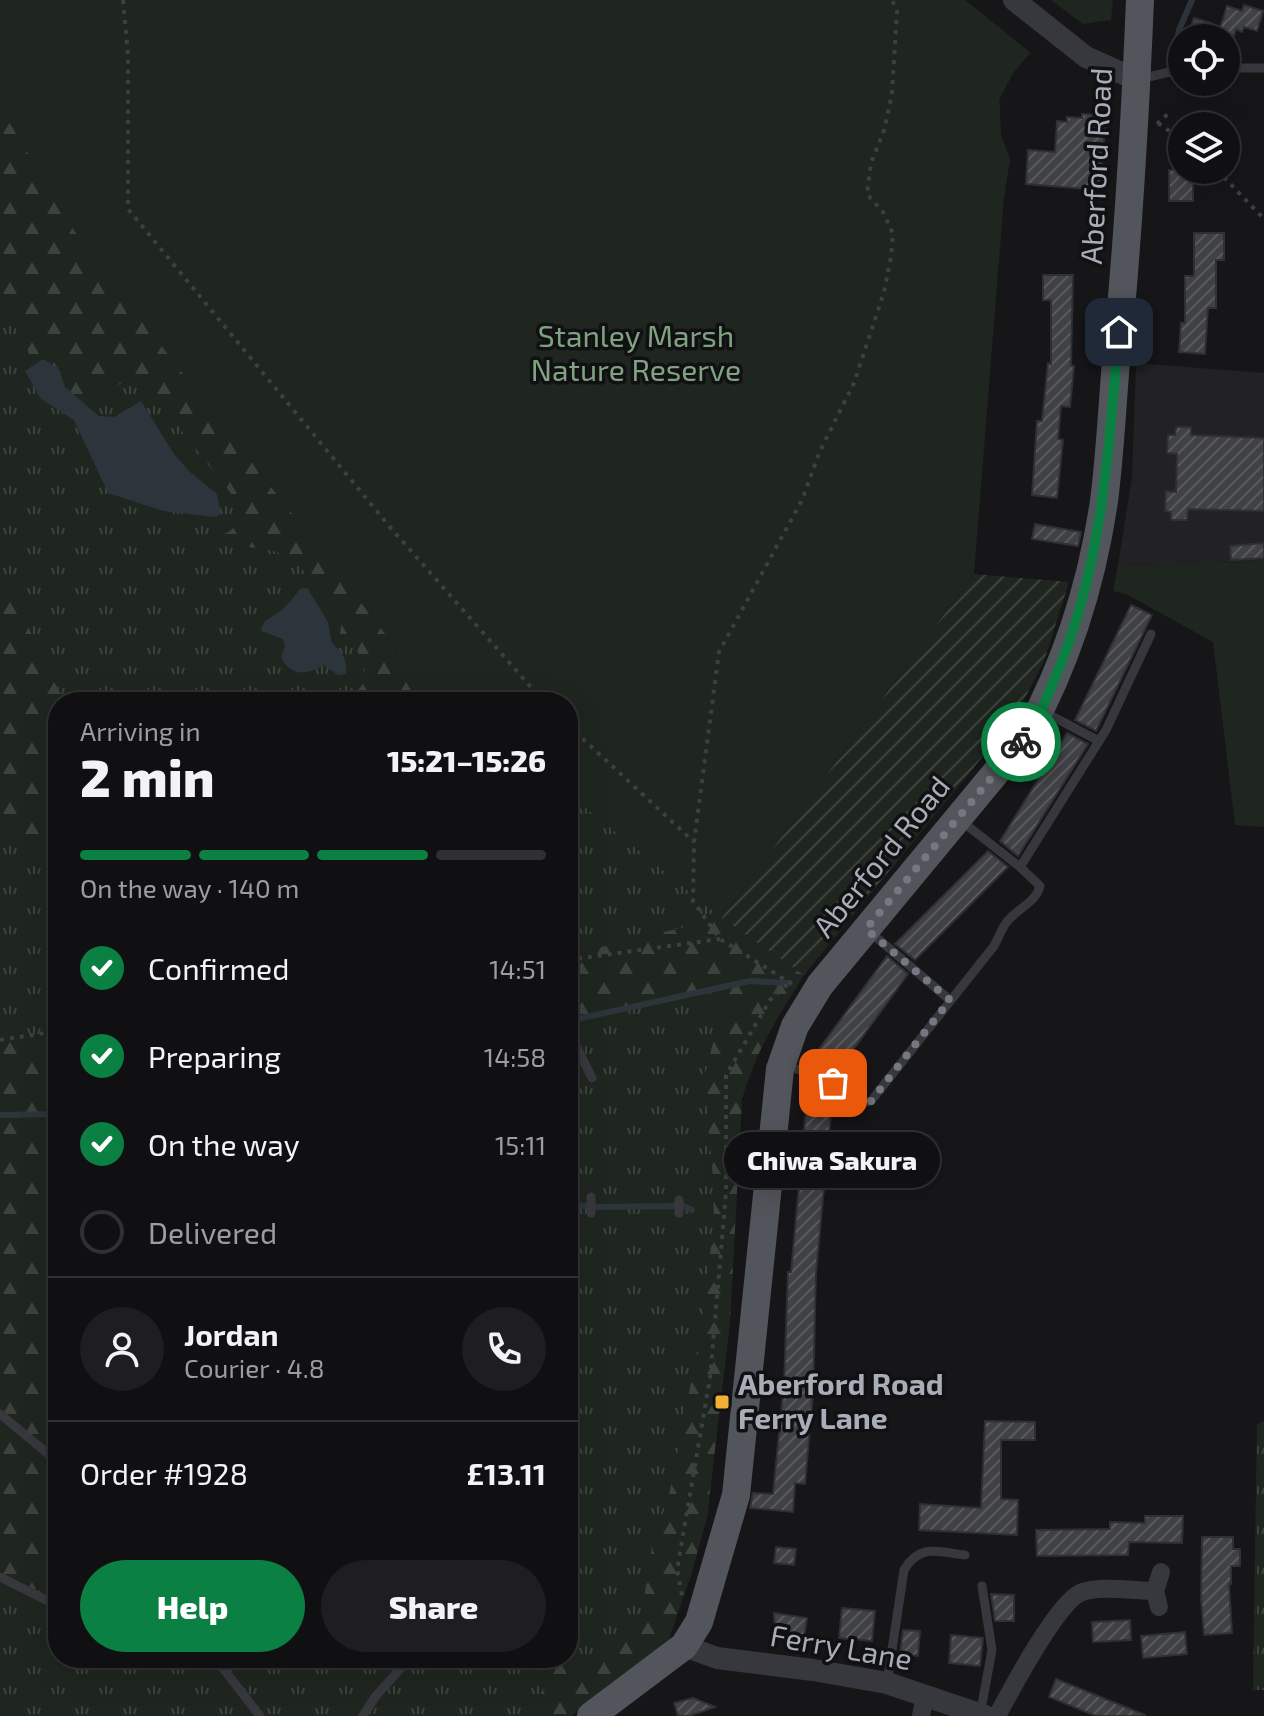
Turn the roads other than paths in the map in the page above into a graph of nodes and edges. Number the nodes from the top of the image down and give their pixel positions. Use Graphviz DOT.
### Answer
graph roads {
  1 [pos="1014,0"];
  2 [pos="1140,0"];
  3 [pos="1240,68"];
  4 [pos="1264,68"];
  5 [pos="1168,72"];
  6 [pos="1137,80"];
  7 [pos="1151,634"];
  8 [pos="1041,710"];
  9 [pos="1099,741"];
  10 [pos="958,818"];
  11 [pos="1020,867"];
  12 [pos="866,929"];
  13 [pos="950,1000"];
  14 [pos="578,1051"];
  15 [pos="793,1068"];
  16 [pos="592,1078"];
  17 [pos="591,1197"];
  18 [pos="679,1200"];
  19 [pos="591,1213"];
  20 [pos="679,1213"];
  21 [pos="0,1414"];
  22 [pos="48,1454"];
  23 [pos="965,1555"];
  24 [pos="1161,1572"];
  25 [pos="0,1577"];
  26 [pos="982,1586"];
  27 [pos="48,1601"];
  28 [pos="692,1634"];
  29 [pos="223,1668"];
  30 [pos="401,1668"];
  31 [pos="887,1683"];
  32 [pos="923,1705"];
  33 [pos="260,1716"];
  34 [pos="363,1716"];
  35 [pos="591,1716"];
  36 [pos="987,1716"];
  1 -- 6 [label="street"];
  2 -- 6 [label="main road, Aberford Road"];
  3 -- 4 [label="lane"];
  5 -- 6 [label="lane"];
  6 -- 8 [label="main road, Aberford Road"];
  7 -- 9 [label="lane"];
  8 -- 9 [label="lane"];
  8 -- 10 [label="main road, Aberford Road"];
  9 -- 11 [label="lane"];
  10 -- 11 [label="lane"];
  10 -- 12 [label="main road, Aberford Road"];
  11 -- 13 [label="lane"];
  12 -- 13 [label="lane"];
  12 -- 28 [label="main road, Aberford Road"];
  13 -- 15 [label="lane"];
  14 -- 16 [label="lane"];
  17 -- 19 [label="lane"];
  18 -- 20 [label="lane"];
  21 -- 22 [label="lane"];
  23 -- 31 [label="lane"];
  24 -- 36 [label="street"];
  25 -- 27 [label="lane"];
  26 -- 36 [label="lane"];
  28 -- 31 [label="street, Ferry Lane"];
  28 -- 35 [label="main road"];
  29 -- 33 [label="lane"];
  30 -- 34 [label="lane"];
  31 -- 32 [label="street, Ferry Lane"];
  32 -- 36 [label="street, Ferry Lane"];
}
